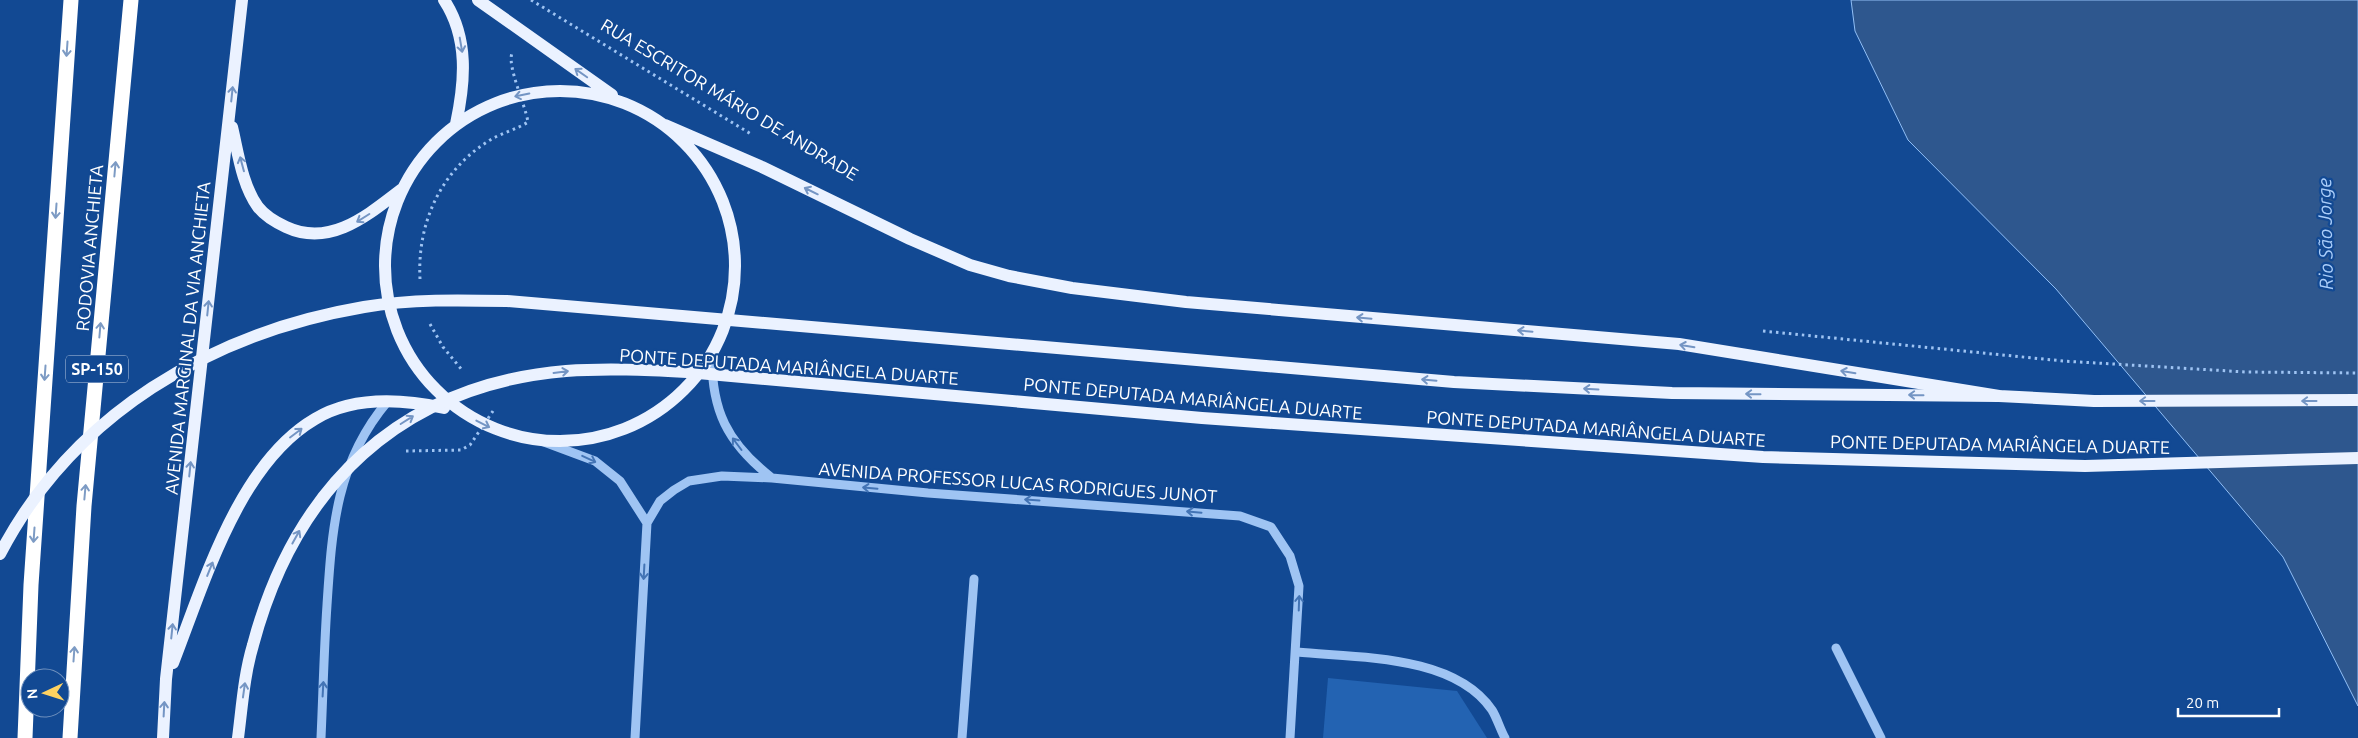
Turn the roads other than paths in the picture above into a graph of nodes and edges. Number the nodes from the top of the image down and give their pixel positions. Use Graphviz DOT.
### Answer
graph roads {
  1 [pos="71,0"];
  2 [pos="131,0"];
  3 [pos="242,0"];
  4 [pos="444,0"];
  5 [pos="478,0"];
  6 [pos="621,101"];
  7 [pos="230,117"];
  8 [pos="456,124"];
  9 [pos="665,125"];
  10 [pos="402,188"];
  11 [pos="712,354"];
  12 [pos="2000,396"];
  13 [pos="2358,400"];
  14 [pos="388,401"];
  15 [pos="460,411"];
  16 [pos="544,442"];
  17 [pos="2358,458"];
  18 [pos="772,478"];
  19 [pos="647,523"];
  20 [pos="0,554"];
  21 [pos="974,579"];
  22 [pos="1836,648"];
  23 [pos="1297,652"];
  24 [pos="166,679"];
  25 [pos="25,738"];
  26 [pos="70,738"];
  27 [pos="163,738"];
  28 [pos="238,738"];
  29 [pos="320,738"];
  30 [pos="635,738"];
  31 [pos="962,738"];
  32 [pos="1290,738"];
  33 [pos="1505,738"];
  34 [pos="1881,738"];
  1 -- 25 [label="highway, RODOVIA ANCHIETA / SP-150, one-way"];
  26 -- 2 [label="highway, RODOVIA ANCHIETA / SP-150, one-way"];
  7 -- 3 [label="main road, AVENIDA MARGINAL DA VIA ANCHIETA, one-way"];
  4 -- 8 [label="main road, one-way"];
  6 -- 5 [label="main road, one-way"];
  6 -- 8 [label="main road, one-way"];
  6 -- 9 [label="main road"];
  10 -- 7 [label="main road, one-way"];
  24 -- 7 [label="main road, AVENIDA MARGINAL DA VIA ANCHIETA, one-way"];
  8 -- 10 [label="main road"];
  9 -- 11 [label="main road"];
  12 -- 9 [label="main road, PONTE DEPUTADA MARIÂNGELA DUARTE, one-way, bridge"];
  10 -- 15 [label="main road"];
  11 -- 16 [label="main road"];
  18 -- 11 [label="street, one-way"];
  13 -- 12 [label="main road, PONTE DEPUTADA MARIÂNGELA DUARTE, one-way"];
  12 -- 20 [label="main road, PONTE DEPUTADA MARIÂNGELA DUARTE, one-way, bridge"];
  14 -- 15 [label="main road"];
  24 -- 14 [label="main road, one-way"];
  29 -- 14 [label="street, one-way"];
  15 -- 16 [label="main road, one-way"];
  16 -- 19 [label="street, one-way"];
  28 -- 17 [label="main road, PONTE DEPUTADA MARIÂNGELA DUARTE, one-way, bridge"];
  18 -- 19 [label="street, AVENIDA PROFESSOR LUCAS RODRIGUES JUNOT"];
  23 -- 18 [label="street, AVENIDA PROFESSOR LUCAS RODRIGUES JUNOT, one-way"];
  19 -- 30 [label="street, one-way"];
  21 -- 31 [label="street"];
  22 -- 34 [label="street"];
  23 -- 32 [label="street, AVENIDA PROFESSOR LUCAS RODRIGUES JUNOT"];
  23 -- 33 [label="street"];
  27 -- 24 [label="main road, AVENIDA MARGINAL DA VIA ANCHIETA, one-way"];
}
